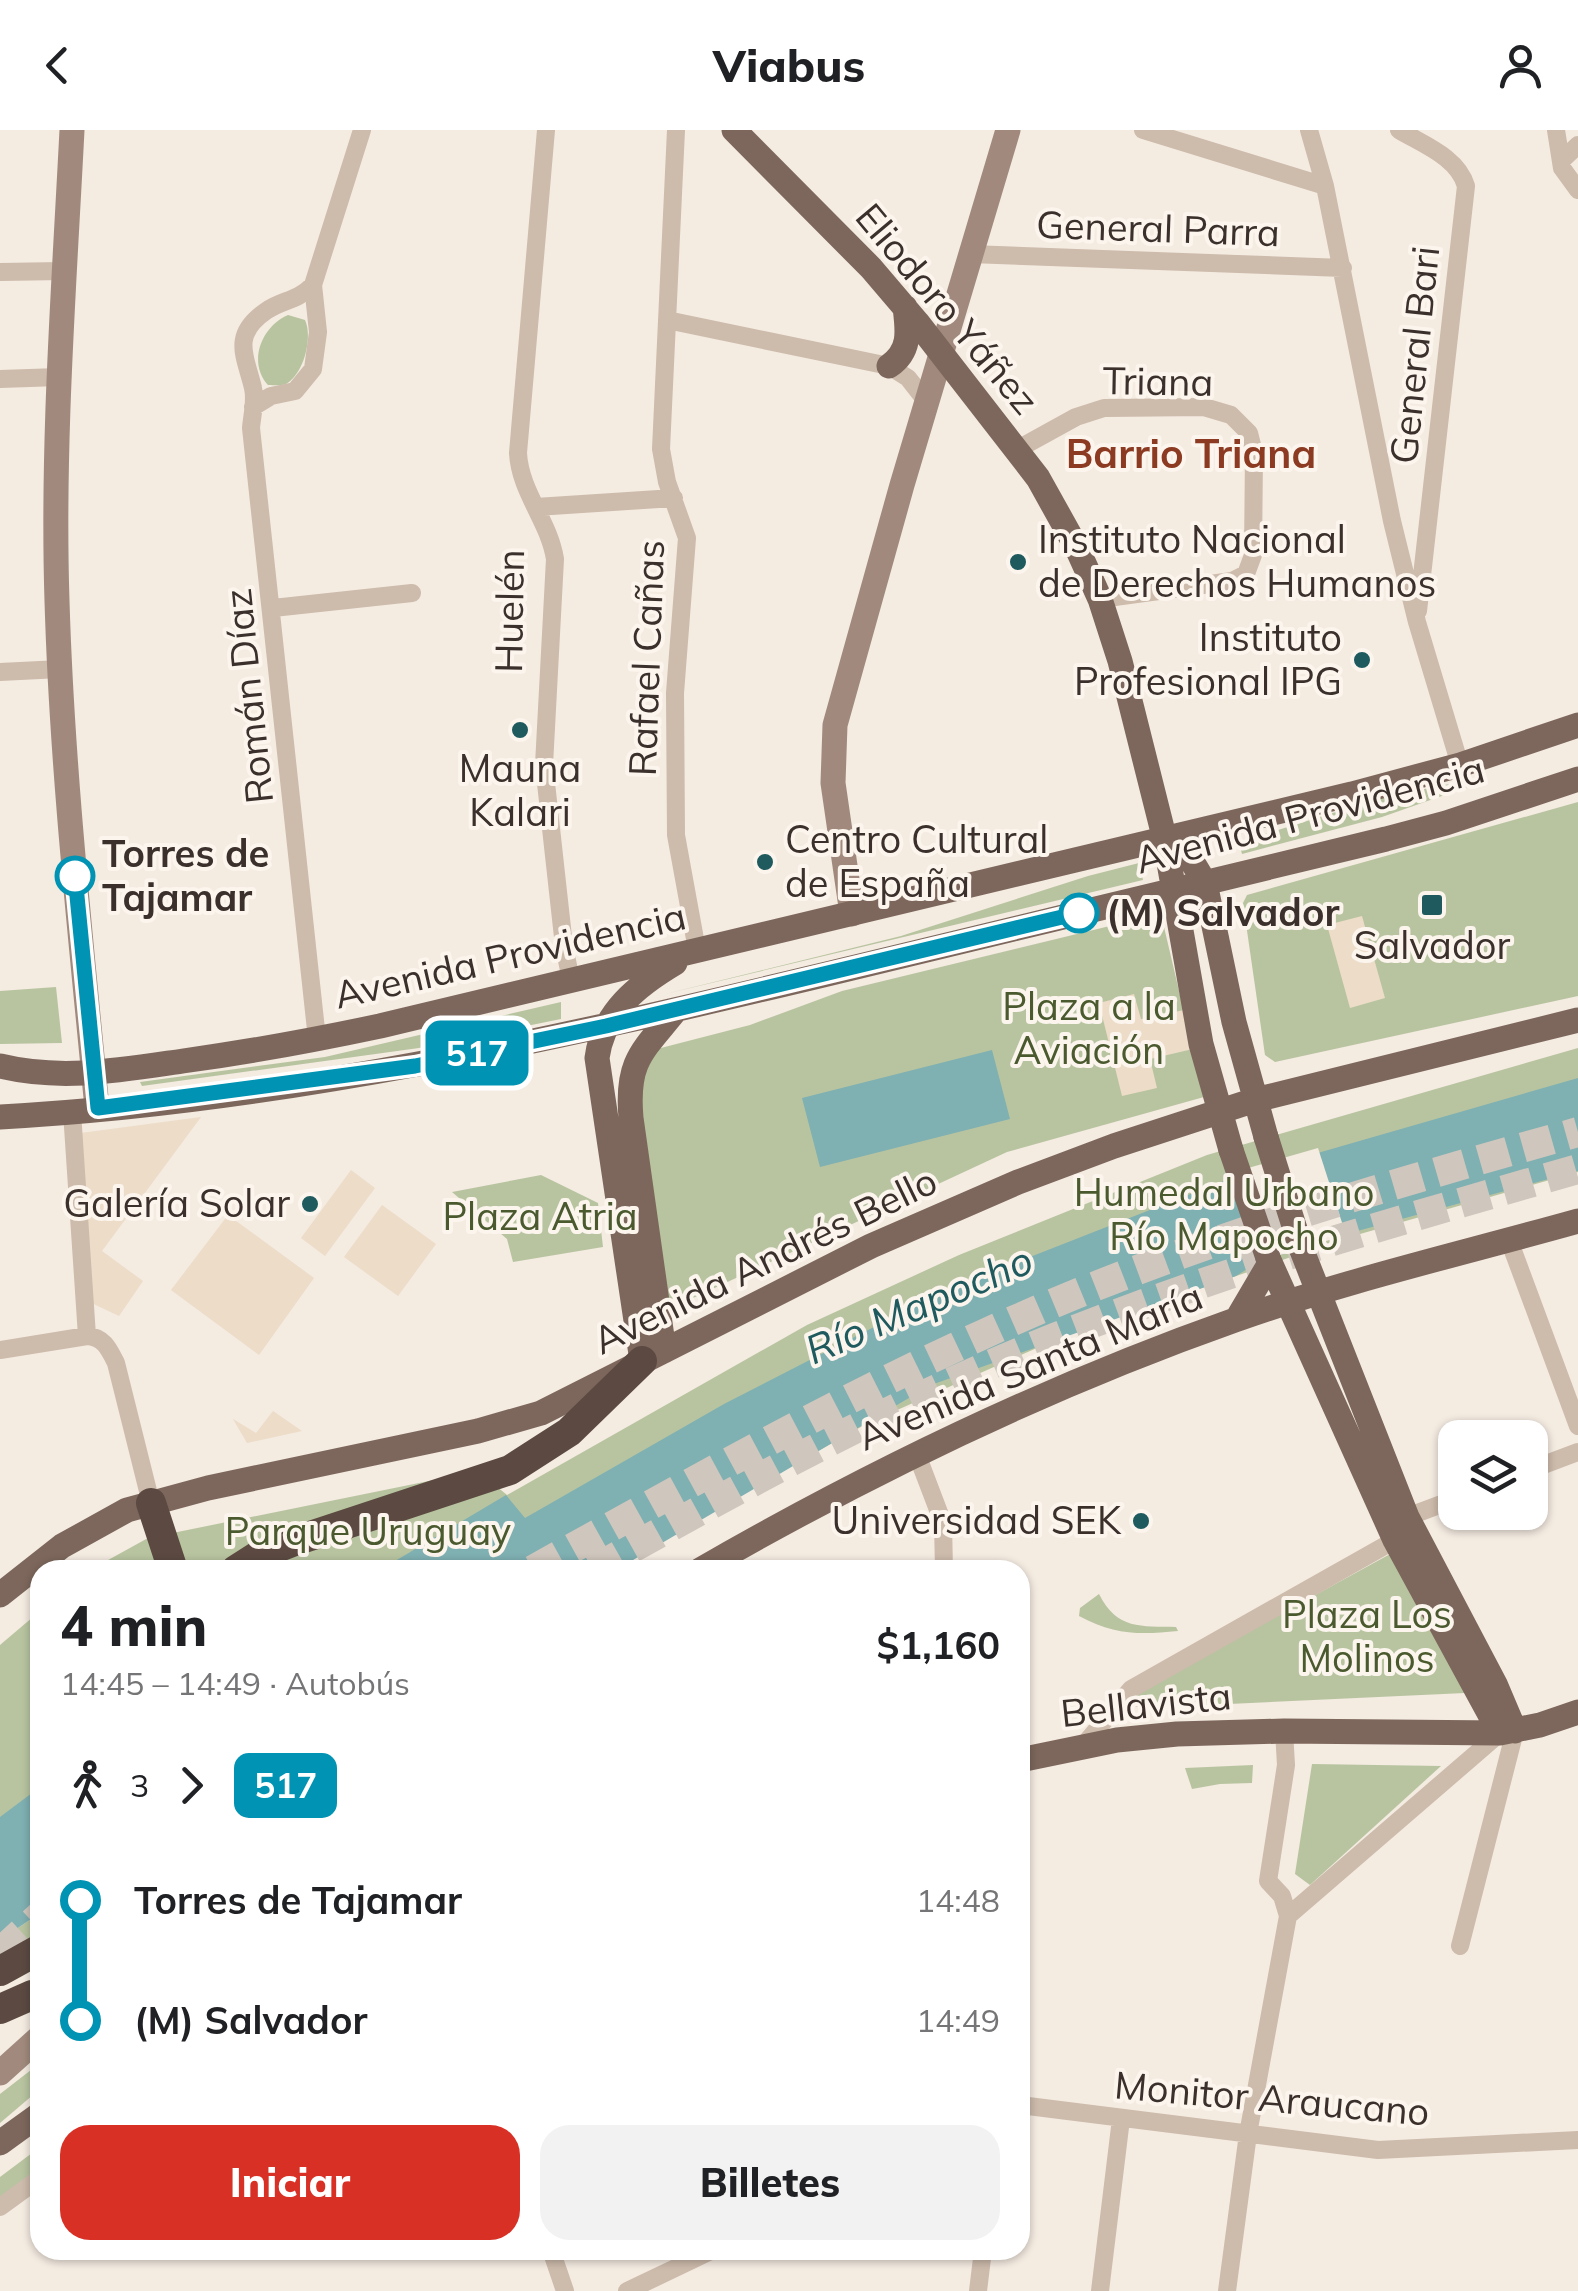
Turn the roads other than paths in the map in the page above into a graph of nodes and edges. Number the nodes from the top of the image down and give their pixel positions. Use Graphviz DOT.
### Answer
graph roads {
  1 [pos="72,130"];
  2 [pos="362,130"];
  3 [pos="546,130"];
  4 [pos="676,130"];
  5 [pos="734,130"];
  6 [pos="1008,130"];
  7 [pos="1143,130"];
  8 [pos="1308,130"];
  9 [pos="1398,130"];
  10 [pos="1556,130"];
  11 [pos="1578,145"];
  12 [pos="1561,161"];
  13 [pos="1326,186"];
  14 [pos="1578,190"];
  15 [pos="970,254"];
  16 [pos="1343,268"];
  17 [pos="63,271"];
  18 [pos="0,272"];
  19 [pos="312,284"];
  20 [pos="905,307"];
  21 [pos="667,320"];
  22 [pos="940,351"];
  23 [pos="888,366"];
  24 [pos="60,377"];
  25 [pos="0,378"];
  26 [pos="926,400"];
  27 [pos="253,407"];
  28 [pos="1016,450"];
  29 [pos="674,498"];
  30 [pos="536,507"];
  31 [pos="1392,520"];
  32 [pos="1430,525"];
  33 [pos="412,593"];
  34 [pos="1100,599"];
  35 [pos="273,608"];
  36 [pos="1417,622"];
  37 [pos="60,668"];
  38 [pos="0,672"];
  39 [pos="1578,725"];
  40 [pos="1460,765"];
  41 [pos="1578,780"];
  42 [pos="1165,840"];
  43 [pos="1205,883"];
  44 [pos="1173,890"];
  45 [pos="852,914"];
  46 [pos="697,950"];
  47 [pos="571,980"];
  48 [pos="676,1010"];
  49 [pos="1578,1020"];
  50 [pos="606,1026"];
  51 [pos="317,1040"];
  52 [pos="0,1066"];
  53 [pos="94,1073"];
  54 [pos="1255,1100"];
  55 [pos="85,1110"];
  56 [pos="1218,1110"];
  57 [pos="0,1118"];
  58 [pos="1578,1221"];
  59 [pos="1509,1240"];
  60 [pos="1269,1261"];
  61 [pos="1319,1294"];
  62 [pos="1290,1302"];
  63 [pos="1237,1319"];
  64 [pos="87,1336"];
  65 [pos="0,1350"];
  66 [pos="653,1356"];
  67 [pos="1578,1426"];
  68 [pos="916,1452"];
  69 [pos="1578,1452"];
  70 [pos="1548,1463"];
  71 [pos="151,1503"];
  72 [pos="1438,1505"];
  73 [pos="1407,1517"];
  74 [pos="1394,1540"];
  75 [pos="45,1560"];
  76 [pos="170,1560"];
  77 [pos="252,1560"];
  78 [pos="718,1560"];
  79 [pos="944,1560"];
  80 [pos="30,1571"];
  81 [pos="0,1594"];
  82 [pos="1578,1712"];
  83 [pos="1284,1731"];
  84 [pos="1508,1732"];
  85 [pos="1082,1747"];
  86 [pos="1030,1758"];
  87 [pos="1288,1916"];
  88 [pos="1460,1946"];
  89 [pos="30,1954"];
  90 [pos="0,1971"];
  91 [pos="30,2001"];
  92 [pos="30,2003"];
  93 [pos="0,2010"];
  94 [pos="0,2018"];
  95 [pos="30,2046"];
  96 [pos="0,2072"];
  97 [pos="1030,2106"];
  98 [pos="1122,2119"];
  99 [pos="30,2121"];
  100 [pos="1248,2134"];
  101 [pos="1578,2140"];
  102 [pos="0,2142"];
  103 [pos="30,2185"];
  104 [pos="0,2207"];
  105 [pos="554,2260"];
  106 [pos="692,2260"];
  107 [pos="982,2260"];
  108 [pos="565,2291"];
  109 [pos="627,2291"];
  110 [pos="978,2291"];
  111 [pos="1100,2291"];
  112 [pos="1227,2291"];
  1 -- 17 [label="street"];
  2 -- 19 [label="street"];
  3 -- 30 [label="street, Huelén"];
  4 -- 21 [label="street, Rafael Cañas"];
  5 -- 20 [label="main road, Eliodoro Yáñez"];
  6 -- 15 [label="street"];
  7 -- 13 [label="street"];
  8 -- 13 [label="street"];
  9 -- 32 [label="street, General Bari"];
  10 -- 12 [label="street"];
  11 -- 12 [label="street"];
  12 -- 14 [label="street"];
  13 -- 16 [label="street"];
  15 -- 16 [label="street, General Parra"];
  15 -- 22 [label="street"];
  16 -- 31 [label="street"];
  17 -- 18 [label="street"];
  17 -- 24 [label="street"];
  19 -- 27 [label="street"];
  19 -- 27 [label="street, Román Díaz"];
  20 -- 22 [label="main road, Eliodoro Yáñez"];
  20 -- 23 [label="main road"];
  21 -- 23 [label="street"];
  21 -- 29 [label="street, Rafael Cañas"];
  22 -- 26 [label="street"];
  22 -- 28 [label="main road, Eliodoro Yáñez"];
  23 -- 26 [label="street"];
  24 -- 25 [label="street"];
  24 -- 37 [label="street"];
  26 -- 45 [label="street"];
  27 -- 35 [label="street, Román Díaz"];
  28 -- 34 [label="main road, Eliodoro Yáñez"];
  28 -- 34 [label="street, Triana"];
  29 -- 30 [label="street"];
  29 -- 46 [label="street, Rafael Cañas"];
  30 -- 47 [label="street, Huelén"];
  31 -- 32 [label="street"];
  31 -- 36 [label="street"];
  32 -- 36 [label="street, General Bari"];
  33 -- 35 [label="street"];
  34 -- 42 [label="main road, Eliodoro Yáñez"];
  35 -- 51 [label="street, Román Díaz"];
  36 -- 40 [label="street"];
  37 -- 38 [label="street"];
  37 -- 53 [label="street"];
  39 -- 40 [label="main road, Avenida Providencia"];
  40 -- 42 [label="main road, Avenida Providencia"];
  41 -- 43 [label="main road, Avenida Providencia"];
  42 -- 43 [label="main road"];
  42 -- 44 [label="main road, Eliodoro Yáñez"];
  42 -- 45 [label="main road, Avenida Providencia"];
  43 -- 44 [label="main road, Avenida Providencia"];
  43 -- 54 [label="main road"];
  44 -- 48 [label="main road, Avenida Providencia"];
  44 -- 56 [label="main road, Eliodoro Yáñez"];
  45 -- 46 [label="main road, Avenida Providencia"];
  46 -- 47 [label="main road, Avenida Providencia"];
  46 -- 50 [label="main road"];
  47 -- 51 [label="main road, Avenida Providencia"];
  48 -- 50 [label="main road, Avenida Providencia"];
  48 -- 66 [label="main road"];
  49 -- 54 [label="main road, Avenida Andrés Bello"];
  50 -- 55 [label="main road, Avenida Providencia"];
  50 -- 66 [label="main road"];
  51 -- 53 [label="main road, Avenida Providencia"];
  52 -- 53 [label="main road, Avenida Providencia"];
  53 -- 55 [label="street"];
  54 -- 56 [label="main road, Avenida Andrés Bello"];
  54 -- 61 [label="main road, bridge"];
  55 -- 57 [label="main road, Avenida Providencia"];
  55 -- 64 [label="street"];
  56 -- 60 [label="main road, Eliodoro Yáñez, bridge"];
  56 -- 66 [label="main road, Avenida Andrés Bello"];
  58 -- 59 [label="main road, Avenida Santa María"];
  59 -- 61 [label="main road, Avenida Santa María"];
  59 -- 67 [label="street"];
  60 -- 62 [label="main road, Eliodoro Yáñez"];
  60 -- 63 [label="main road"];
  61 -- 62 [label="main road, Avenida Santa María"];
  61 -- 73 [label="main road"];
  62 -- 63 [label="main road, Avenida Santa María"];
  62 -- 74 [label="main road, Eliodoro Yáñez"];
  63 -- 68 [label="main road, Avenida Santa María"];
  64 -- 65 [label="street"];
  64 -- 71 [label="street"];
  66 -- 71 [label="main road, Avenida Andrés Bello"];
  66 -- 77 [label="highway"];
  68 -- 78 [label="main road, Avenida Santa María"];
  68 -- 79 [label="street"];
  69 -- 70 [label="street"];
  71 -- 75 [label="main road, Avenida Andrés Bello"];
  71 -- 76 [label="highway"];
  72 -- 73 [label="street"];
  73 -- 84 [label="main road"];
  74 -- 84 [label="main road, Eliodoro Yáñez"];
  74 -- 85 [label="street"];
  80 -- 81 [label="main road, Avenida Andrés Bello"];
  82 -- 84 [label="main road, Bellavista"];
  83 -- 84 [label="main road, Bellavista"];
  83 -- 85 [label="main road, Bellavista"];
  83 -- 87 [label="street"];
  84 -- 87 [label="street"];
  84 -- 88 [label="street"];
  85 -- 86 [label="main road, Bellavista"];
  87 -- 100 [label="street"];
  89 -- 90 [label="highway"];
  91 -- 93 [label="highway"];
  92 -- 94 [label="main road"];
  95 -- 96 [label="street"];
  97 -- 98 [label="street, Monitor Araucano"];
  98 -- 100 [label="street, Monitor Araucano"];
  98 -- 111 [label="street"];
  99 -- 102 [label="main road"];
  100 -- 101 [label="street, Monitor Araucano"];
  100 -- 112 [label="street"];
  103 -- 104 [label="street"];
  105 -- 108 [label="street"];
  106 -- 109 [label="street"];
  107 -- 110 [label="street"];
}
